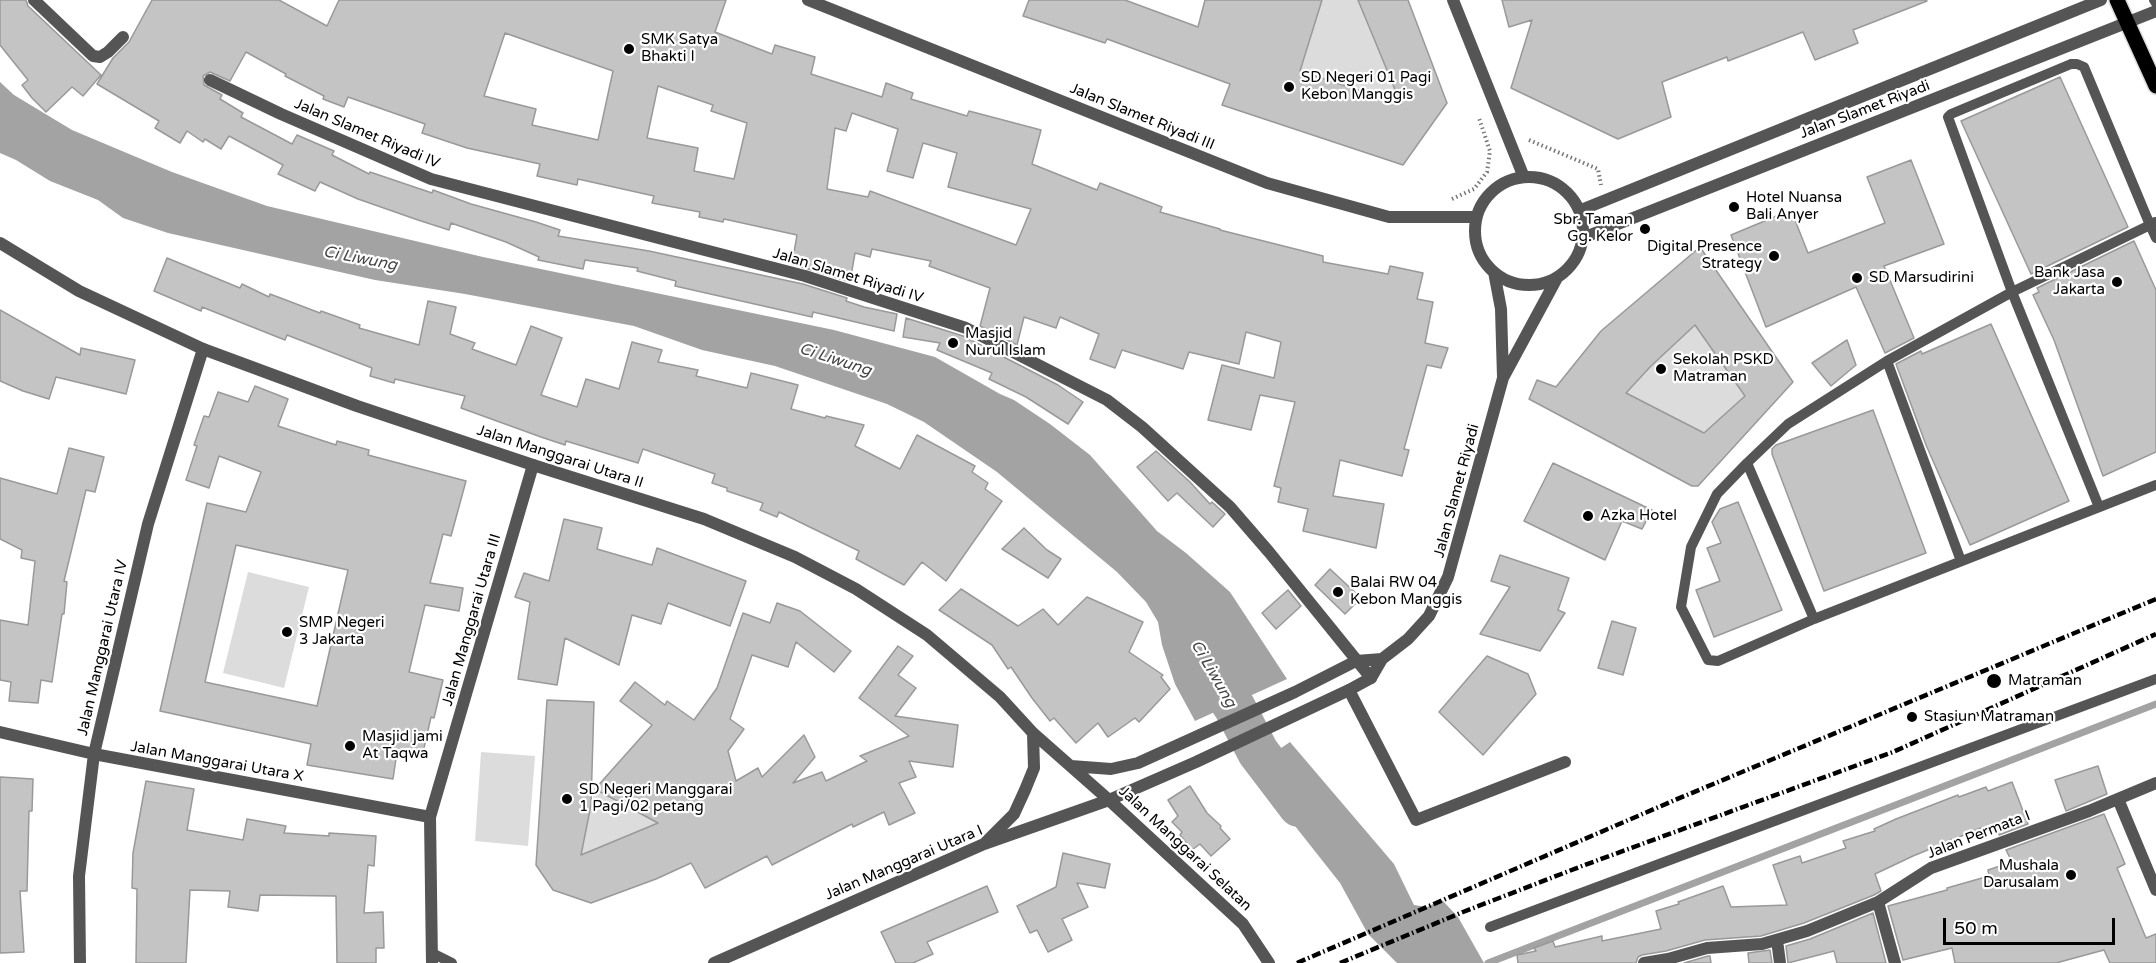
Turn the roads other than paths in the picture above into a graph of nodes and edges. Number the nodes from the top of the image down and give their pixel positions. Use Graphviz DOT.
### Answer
graph roads {
  1 [pos="34,0"];
  2 [pos="808,0"];
  3 [pos="1453,0"];
  4 [pos="2101,0"];
  5 [pos="2117,0"];
  6 [pos="2156,11"];
  7 [pos="2128,23"];
  8 [pos="123,37"];
  9 [pos="210,80"];
  10 [pos="2156,86"];
  11 [pos="1523,175"];
  12 [pos="1581,210"];
  13 [pos="1476,217"];
  14 [pos="2153,223"];
  15 [pos="1585,237"];
  16 [pos="2156,238"];
  17 [pos="0,243"];
  18 [pos="1494,272"];
  19 [pos="1557,278"];
  20 [pos="2012,292"];
  21 [pos="203,349"];
  22 [pos="1887,361"];
  23 [pos="1503,378"];
  24 [pos="1747,463"];
  25 [pos="532,465"];
  26 [pos="2156,485"];
  27 [pos="2099,507"];
  28 [pos="1961,561"];
  29 [pos="1814,620"];
  30 [pos="1382,659"];
  31 [pos="1356,661"];
  32 [pos="1371,678"];
  33 [pos="2156,679"];
  34 [pos="1349,690"];
  35 [pos="0,732"];
  36 [pos="1034,733"];
  37 [pos="94,754"];
  38 [pos="1565,762"];
  39 [pos="1071,766"];
  40 [pos="2156,783"];
  41 [pos="2118,799"];
  42 [pos="1109,800"];
  43 [pos="430,817"];
  44 [pos="984,844"];
  45 [pos="2156,890"];
  46 [pos="1878,902"];
  47 [pos="1490,927"];
  48 [pos="1777,940"];
  49 [pos="432,958"];
  50 [pos="80,963"];
  51 [pos="452,963"];
  52 [pos="714,963"];
  53 [pos="1269,963"];
  54 [pos="1644,963"];
  55 [pos="1780,963"];
  56 [pos="1895,963"];
  1 -- 8 [label="street"];
  2 -- 13 [label="street, Jalan Slamet Riyadi III"];
  3 -- 11 [label="street"];
  4 -- 12 [label="street, Jalan Slamet Riyadi"];
  5 -- 7 [label="main road"];
  6 -- 7 [label="street, Jalan Slamet Riyadi"];
  7 -- 10 [label="main road"];
  7 -- 15 [label="street, Jalan Slamet Riyadi"];
  9 -- 31 [label="street, Jalan Slamet Riyadi IV"];
  11 -- 12 [label="street"];
  11 -- 13 [label="street"];
  12 -- 15 [label="street"];
  13 -- 18 [label="street"];
  14 -- 16 [label="lane"];
  14 -- 20 [label="lane"];
  14 -- 20 [label="lane"];
  15 -- 19 [label="street"];
  17 -- 21 [label="street, Jalan Manggarai Utara II"];
  18 -- 19 [label="street"];
  18 -- 23 [label="street, Jalan Slamet Riyadi"];
  19 -- 23 [label="street, Jalan Slamet Riyadi"];
  20 -- 22 [label="lane"];
  20 -- 27 [label="lane"];
  21 -- 25 [label="street, Jalan Manggarai Utara II"];
  21 -- 37 [label="street, Jalan Manggarai Utara IV"];
  22 -- 24 [label="lane"];
  22 -- 28 [label="lane"];
  23 -- 30 [label="street, Jalan Slamet Riyadi"];
  24 -- 29 [label="lane"];
  24 -- 29 [label="lane"];
  25 -- 36 [label="street, Jalan Manggarai Utara II"];
  25 -- 43 [label="street, Jalan Manggarai Utara III"];
  26 -- 27 [label="lane"];
  27 -- 28 [label="lane"];
  28 -- 29 [label="lane"];
  30 -- 31 [label="street"];
  30 -- 32 [label="street, Jalan Slamet Riyadi"];
  31 -- 32 [label="street, Jalan Slamet Riyadi IV"];
  31 -- 39 [label="street"];
  32 -- 34 [label="street"];
  33 -- 47 [label="lane"];
  34 -- 38 [label="street"];
  34 -- 42 [label="street"];
  35 -- 37 [label="street, Jalan Manggarai Utara X"];
  36 -- 39 [label="street, Jalan Manggarai Utara II"];
  36 -- 44 [label="street"];
  37 -- 43 [label="street, Jalan Manggarai Utara X"];
  37 -- 50 [label="street, Jalan Manggarai Utara IV"];
  39 -- 42 [label="street, Jalan Manggarai Selatan"];
  40 -- 41 [label="street, Jalan Permata I"];
  41 -- 45 [label="street"];
  41 -- 46 [label="street, Jalan Permata I"];
  42 -- 44 [label="street, Jalan Manggarai Utara I"];
  42 -- 53 [label="street, Jalan Manggarai Selatan"];
  43 -- 49 [label="street, Jalan Manggarai Utara III"];
  44 -- 52 [label="street, Jalan Manggarai Utara I"];
  46 -- 48 [label="street, Jalan Permata I"];
  46 -- 56 [label="street"];
  48 -- 54 [label="street, Jalan Permata I"];
  48 -- 55 [label="street"];
  49 -- 51 [label="lane"];
}
